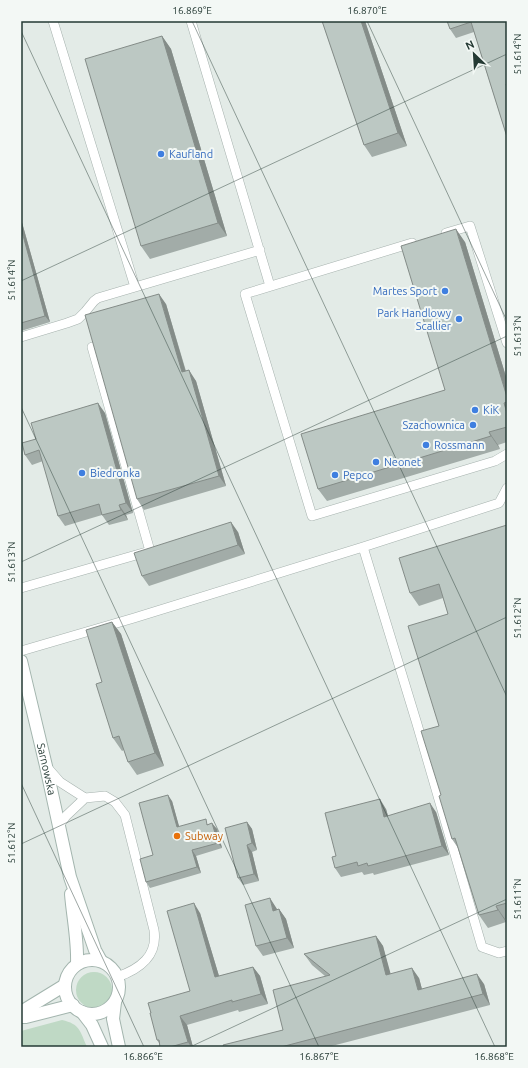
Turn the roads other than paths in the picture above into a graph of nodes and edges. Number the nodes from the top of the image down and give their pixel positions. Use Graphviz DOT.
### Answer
graph roads {
  1 [pos="54,21"];
  2 [pos="191,21"];
  3 [pos="441,234"];
  4 [pos="419,241"];
  5 [pos="260,250"];
  6 [pos="270,286"];
  7 [pos="135,287"];
  8 [pos="21,337"];
  9 [pos="507,343"];
  10 [pos="92,347"];
  11 [pos="507,454"];
  12 [pos="507,488"];
  13 [pos="363,547"];
  14 [pos="21,588"];
  15 [pos="21,651"];
  16 [pos="21,661"];
  17 [pos="46,766"];
  18 [pos="85,798"];
  19 [pos="60,826"];
  20 [pos="70,877"];
  21 [pos="507,951"];
  22 [pos="101,961"];
  23 [pos="77,964"];
  24 [pos="118,977"];
  25 [pos="65,985"];
  26 [pos="115,1002"];
  27 [pos="77,1009"];
  28 [pos="21,1012"];
  29 [pos="21,1017"];
  30 [pos="102,1047"];
  31 [pos="119,1047"];
  1 -- 7 [label="lane"];
  2 -- 5 [label="lane"];
  3 -- 9 [label="lane"];
  4 -- 6 [label="lane"];
  5 -- 6 [label="lane"];
  5 -- 7 [label="lane"];
  6 -- 11 [label="lane"];
  7 -- 8 [label="lane"];
  10 -- 14 [label="lane"];
  12 -- 13 [label="lane"];
  13 -- 15 [label="lane"];
  13 -- 21 [label="lane"];
  16 -- 17 [label="main road, Sarnowska"];
  17 -- 18 [label="lane"];
  17 -- 19 [label="main road, Sarnowska"];
  18 -- 19 [label="lane"];
  18 -- 24 [label="lane"];
  19 -- 20 [label="main road, Sarnowska"];
  20 -- 22 [label="main road, Sarnowska"];
  20 -- 23 [label="main road, Sarnowska"];
  22 -- 23 [label="main road"];
  22 -- 24 [label="main road"];
  23 -- 25 [label="main road"];
  24 -- 26 [label="main road"];
  25 -- 27 [label="main road"];
  25 -- 28 [label="main road"];
  26 -- 27 [label="main road"];
  26 -- 31 [label="main road"];
  27 -- 29 [label="main road"];
  27 -- 30 [label="main road"];
}
